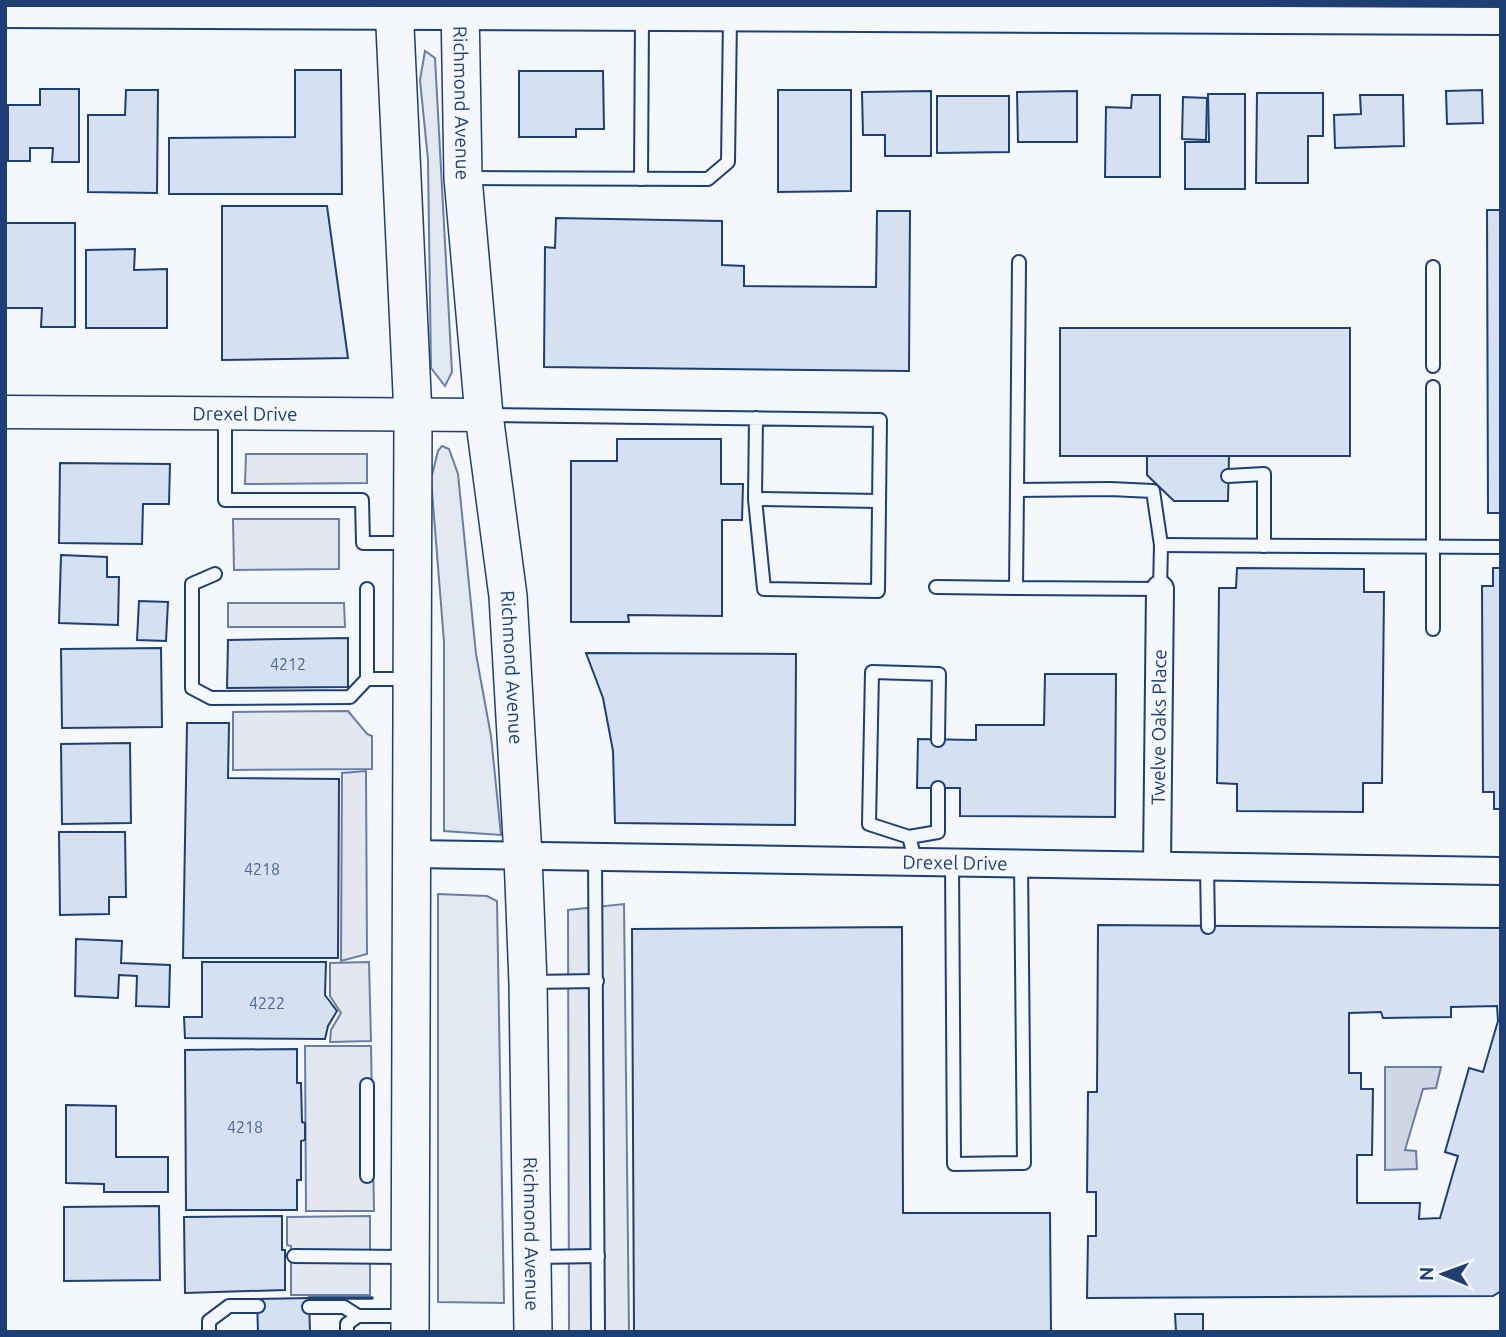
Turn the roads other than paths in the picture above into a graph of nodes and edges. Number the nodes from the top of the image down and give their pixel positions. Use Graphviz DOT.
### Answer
graph roads {
  1 [pos="394,11"];
  2 [pos="460,11"];
  3 [pos="979,12"];
  4 [pos="1369,13"];
  5 [pos="5,14"];
  6 [pos="642,17"];
  7 [pos="730,18"];
  8 [pos="1501,20"];
  9 [pos="463,178"];
  10 [pos="641,179"];
  11 [pos="1019,262"];
  12 [pos="1433,267"];
  13 [pos="1433,366"];
  14 [pos="1433,387"];
  15 [pos="5,412"];
  16 [pos="225,414"];
  17 [pos="413,415"];
  18 [pos="484,415"];
  19 [pos="756,418"];
  20 [pos="1228,476"];
  21 [pos="1017,490"];
  22 [pos="755,499"];
  23 [pos="879,501"];
  24 [pos="412,543"];
  25 [pos="1161,545"];
  26 [pos="1264,546"];
  27 [pos="1434,547"];
  28 [pos="1501,547"];
  29 [pos="215,574"];
  30 [pos="936,587"];
  31 [pos="1016,587"];
  32 [pos="367,589"];
  33 [pos="1160,589"];
  34 [pos="1433,629"];
  35 [pos="412,678"];
  36 [pos="367,679"];
  37 [pos="938,740"];
  38 [pos="938,788"];
  39 [pos="912,849"];
  40 [pos="411,854"];
  41 [pos="523,856"];
  42 [pos="594,857"];
  43 [pos="952,862"];
  44 [pos="1021,863"];
  45 [pos="1157,865"];
  46 [pos="1207,866"];
  47 [pos="1501,871"];
  48 [pos="1208,927"];
  49 [pos="597,981"];
  50 [pos="527,982"];
  51 [pos="368,1085"];
  52 [pos="367,1176"];
  53 [pos="294,1256"];
  54 [pos="598,1256"];
  55 [pos="410,1257"];
  56 [pos="532,1257"];
  57 [pos="258,1306"];
  58 [pos="309,1307"];
  59 [pos="358,1316"];
  60 [pos="410,1324"];
  61 [pos="209,1332"];
  62 [pos="347,1332"];
  63 [pos="533,1332"];
  64 [pos="598,1332"];
  1 -- 2 [label="street"];
  1 -- 5 [label="street"];
  1 -- 17 [label="main road"];
  2 -- 6 [label="street"];
  2 -- 9 [label="main road, Richmond Avenue"];
  3 -- 4 [label="street"];
  3 -- 7 [label="street"];
  4 -- 8 [label="street"];
  6 -- 7 [label="street"];
  6 -- 10 [label="lane"];
  7 -- 10 [label="lane"];
  9 -- 10 [label="lane"];
  9 -- 18 [label="main road, Richmond Avenue"];
  11 -- 21 [label="lane"];
  12 -- 13 [label="lane"];
  14 -- 27 [label="lane"];
  15 -- 16 [label="street, Drexel Drive"];
  16 -- 17 [label="street, Drexel Drive"];
  16 -- 24 [label="lane"];
  17 -- 18 [label="street, Drexel Drive"];
  17 -- 24 [label="main road"];
  18 -- 19 [label="lane"];
  18 -- 41 [label="main road, Richmond Avenue"];
  19 -- 22 [label="lane"];
  19 -- 23 [label="lane"];
  20 -- 26 [label="lane"];
  21 -- 25 [label="lane"];
  21 -- 31 [label="lane"];
  22 -- 23 [label="lane"];
  22 -- 23 [label="lane"];
  24 -- 35 [label="main road"];
  25 -- 26 [label="lane"];
  25 -- 33 [label="lane"];
  26 -- 27 [label="lane"];
  27 -- 28 [label="lane"];
  27 -- 34 [label="lane"];
  29 -- 36 [label="lane"];
  30 -- 31 [label="lane"];
  31 -- 33 [label="lane"];
  32 -- 36 [label="lane"];
  33 -- 45 [label="street, Twelve Oaks Place"];
  35 -- 36 [label="lane"];
  35 -- 40 [label="main road"];
  37 -- 39 [label="lane"];
  38 -- 39 [label="lane"];
  39 -- 42 [label="street, Drexel Drive"];
  39 -- 43 [label="street, Drexel Drive"];
  40 -- 41 [label="street, Drexel Drive"];
  40 -- 55 [label="main road"];
  41 -- 42 [label="street, Drexel Drive"];
  41 -- 50 [label="main road, Richmond Avenue"];
  42 -- 49 [label="lane"];
  43 -- 44 [label="street, Drexel Drive"];
  43 -- 44 [label="lane"];
  44 -- 45 [label="street, Drexel Drive"];
  45 -- 46 [label="street, Drexel Drive"];
  46 -- 47 [label="street, Drexel Drive"];
  46 -- 48 [label="lane"];
  49 -- 50 [label="lane"];
  49 -- 54 [label="lane"];
  50 -- 56 [label="main road, Richmond Avenue"];
  51 -- 52 [label="lane"];
  53 -- 55 [label="lane"];
  54 -- 56 [label="lane"];
  54 -- 64 [label="lane"];
  55 -- 60 [label="main road"];
  56 -- 63 [label="main road, Richmond Avenue"];
  57 -- 61 [label="lane"];
  58 -- 59 [label="lane"];
  59 -- 60 [label="lane"];
  59 -- 62 [label="lane"];
}
